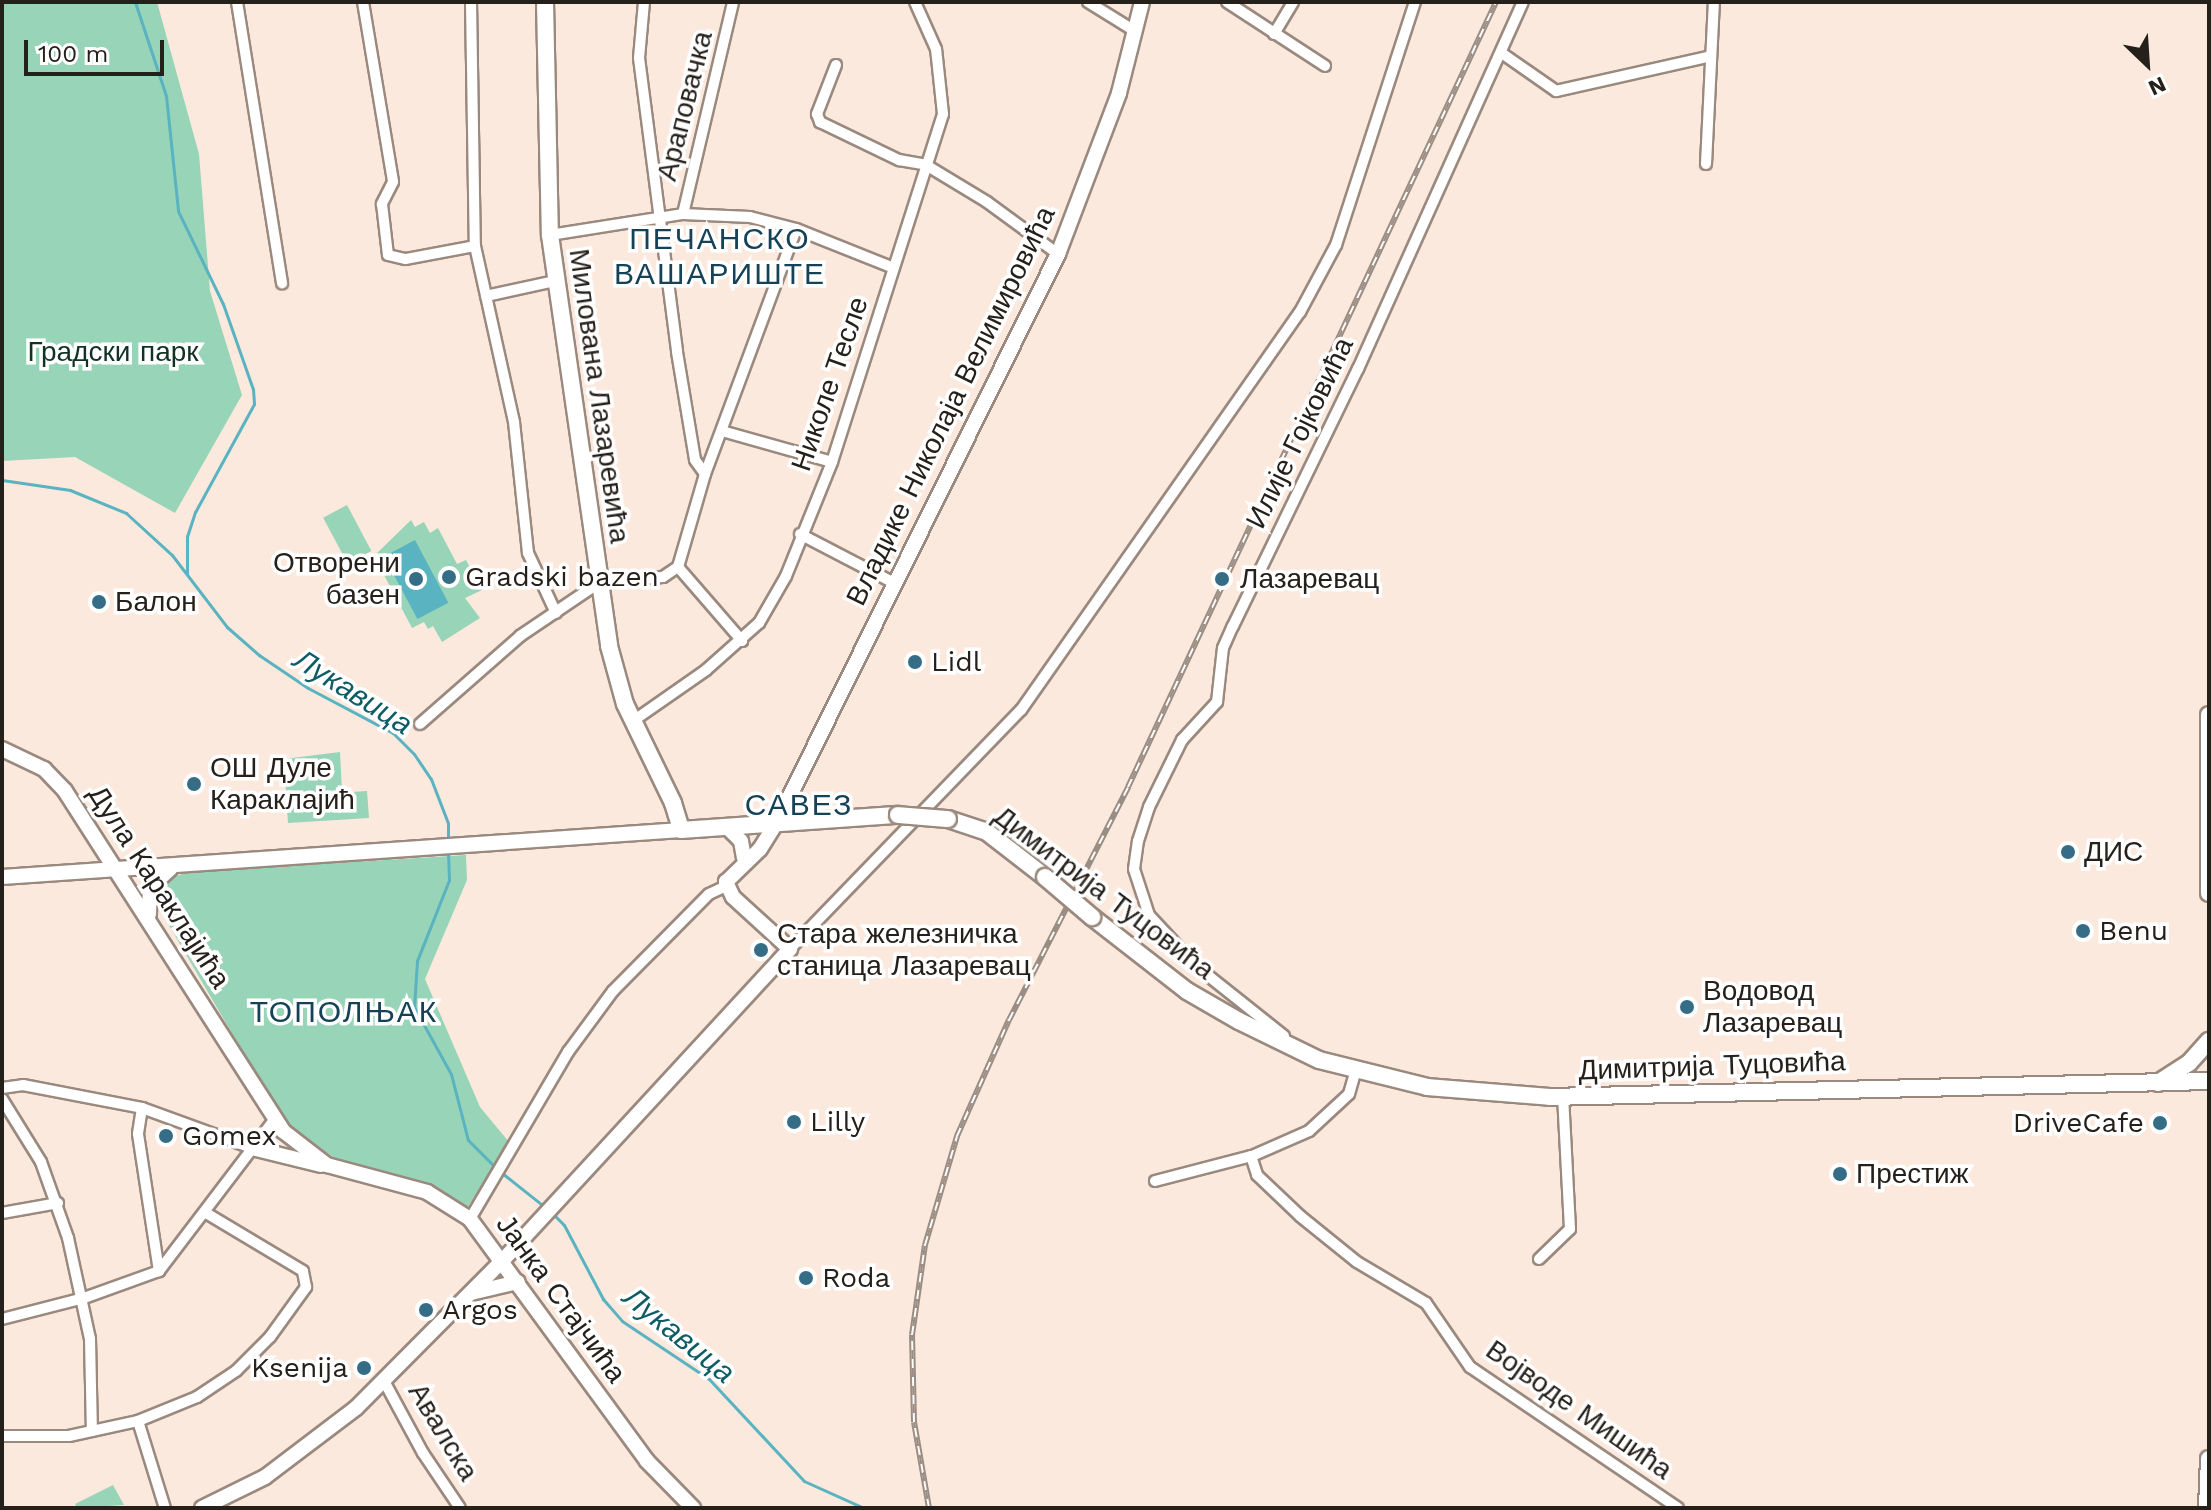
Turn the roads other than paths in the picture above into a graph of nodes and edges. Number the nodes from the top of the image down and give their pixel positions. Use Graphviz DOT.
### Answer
graph roads {
  1 [pos="237,2"];
  2 [pos="363,2"];
  3 [pos="471,2"];
  4 [pos="545,2"];
  5 [pos="644,2"];
  6 [pos="915,2"];
  7 [pos="1088,2"];
  8 [pos="1142,2"];
  9 [pos="1227,2"];
  10 [pos="1293,2"];
  11 [pos="1415,2"];
  12 [pos="1523,2"];
  13 [pos="1714,2"];
  14 [pos="733,6"];
  15 [pos="1135,31"];
  16 [pos="1274,34"];
  17 [pos="1503,54"];
  18 [pos="1711,56"];
  19 [pos="836,65"];
  20 [pos="1325,66"];
  21 [pos="1706,164"];
  22 [pos="926,165"];
  23 [pos="683,214"];
  24 [pos="661,217"];
  25 [pos="796,229"];
  26 [pos="550,235"];
  27 [pos="475,246"];
  28 [pos="1058,254"];
  29 [pos="894,268"];
  30 [pos="555,281"];
  31 [pos="282,283"];
  32 [pos="486,296"];
  33 [pos="722,431"];
  34 [pos="711,459"];
  35 [pos="695,460"];
  36 [pos="832,462"];
  37 [pos="705,474"];
  38 [pos="800,534"];
  39 [pos="678,567"];
  40 [pos="600,582"];
  41 [pos="894,583"];
  42 [pos="556,613"];
  43 [pos="742,641"];
  44 [pos="2209,715"];
  45 [pos="633,721"];
  46 [pos="420,724"];
  47 [pos="2,749"];
  48 [pos="777,822"];
  49 [pos="726,826"];
  50 [pos="681,830"];
  51 [pos="743,861"];
  52 [pos="172,867"];
  53 [pos="118,872"];
  54 [pos="2,877"];
  55 [pos="726,886"];
  56 [pos="2209,893"];
  57 [pos="149,914"];
  58 [pos="790,949"];
  59 [pos="2209,1041"];
  60 [pos="1301,1051"];
  61 [pos="1355,1073"];
  62 [pos="2209,1081"];
  63 [pos="2156,1084"];
  64 [pos="2,1088"];
  65 [pos="1563,1097"];
  66 [pos="2,1099"];
  67 [pos="142,1108"];
  68 [pos="275,1119"];
  69 [pos="252,1148"];
  70 [pos="1251,1156"];
  71 [pos="327,1165"];
  72 [pos="1155,1181"];
  73 [pos="58,1203"];
  74 [pos="2,1213"];
  75 [pos="206,1213"];
  76 [pos="470,1219"];
  77 [pos="1539,1259"];
  78 [pos="503,1260"];
  79 [pos="159,1271"];
  80 [pos="518,1282"];
  81 [pos="467,1295"];
  82 [pos="84,1298"];
  83 [pos="2,1319"];
  84 [pos="384,1381"];
  85 [pos="138,1421"];
  86 [pos="92,1431"];
  87 [pos="2,1436"];
  88 [pos="2209,1459"];
  89 [pos="165,1508"];
  90 [pos="202,1508"];
  91 [pos="460,1508"];
  92 [pos="693,1508"];
  93 [pos="1678,1508"];
  94 [pos="2207,1508"];
  1 -- 31 [label="street"];
  2 -- 27 [label="street"];
  3 -- 27 [label="street"];
  4 -- 26 [label="main road, Милована Лазаревића"];
  5 -- 24 [label="street"];
  6 -- 22 [label="street, Николе Тесле"];
  7 -- 15 [label="street"];
  8 -- 15 [label="street, Владике Николаја Велимировића"];
  9 -- 16 [label="street"];
  10 -- 16 [label="street"];
  11 -- 58 [label="street"];
  12 -- 17 [label="street, Илије Гојковића"];
  13 -- 18 [label="street"];
  14 -- 23 [label="street, Араповачка"];
  15 -- 28 [label="street, Владике Николаја Велимировића"];
  16 -- 20 [label="street"];
  17 -- 18 [label="street"];
  17 -- 60 [label="street, Илије Гојковића"];
  18 -- 21 [label="street"];
  19 -- 22 [label="street"];
  22 -- 28 [label="street"];
  22 -- 29 [label="street, Николе Тесле"];
  23 -- 24 [label="street"];
  23 -- 25 [label="street"];
  24 -- 26 [label="street"];
  24 -- 35 [label="street"];
  25 -- 29 [label="street"];
  25 -- 33 [label="street"];
  26 -- 30 [label="main road, Милована Лазаревића"];
  27 -- 32 [label="street"];
  28 -- 41 [label="street, Владике Николаја Велимировића"];
  29 -- 36 [label="street, Николе Тесле"];
  30 -- 32 [label="street"];
  30 -- 40 [label="main road, Милована Лазаревића"];
  32 -- 42 [label="street"];
  33 -- 34 [label="street"];
  33 -- 36 [label="street"];
  34 -- 35 [label="street"];
  34 -- 37 [label="street"];
  35 -- 37 [label="street"];
  36 -- 38 [label="street, Николе Тесле"];
  37 -- 39 [label="street"];
  38 -- 41 [label="street"];
  38 -- 43 [label="street, Николе Тесле"];
  39 -- 40 [label="street"];
  39 -- 43 [label="street"];
  40 -- 42 [label="street"];
  40 -- 45 [label="main road, Милована Лазаревића"];
  41 -- 48 [label="street, Владике Николаја Велимировића"];
  42 -- 46 [label="street"];
  43 -- 45 [label="street, Николе Тесле"];
  44 -- 56 [label="main road"];
  45 -- 50 [label="main road, Милована Лазаревића"];
  47 -- 53 [label="street, Дула Караклајића"];
  48 -- 49 [label="main road, Димитрија Туцовића"];
  48 -- 51 [label="street, Владике Николаја Велимировића"];
  48 -- 60 [label="main road, Димитрија Туцовића, bridge"];
  49 -- 50 [label="main road, Димитрија Туцовића"];
  49 -- 51 [label="street"];
  50 -- 52 [label="street, Димитрија Туцовића"];
  51 -- 55 [label="street, Владике Николаја Велимировића"];
  52 -- 53 [label="street, Димитрија Туцовића"];
  52 -- 57 [label="street"];
  53 -- 54 [label="street, Димитрија Туцовића"];
  53 -- 57 [label="street, Дула Караклајића"];
  55 -- 58 [label="street"];
  55 -- 76 [label="street"];
  57 -- 68 [label="street, Дула Караклајића"];
  58 -- 78 [label="street"];
  59 -- 63 [label="main road"];
  60 -- 61 [label="main road, Димитрија Туцовића"];
  61 -- 65 [label="main road, Димитрија Туцовића"];
  61 -- 70 [label="street"];
  62 -- 63 [label="main road, Димитрија Туцовића"];
  63 -- 65 [label="main road, Димитрија Туцовића"];
  64 -- 67 [label="street"];
  65 -- 77 [label="street"];
  66 -- 73 [label="street"];
  67 -- 69 [label="street"];
  67 -- 79 [label="street"];
  68 -- 69 [label="street"];
  68 -- 71 [label="street, Јанка Стајчића"];
  69 -- 71 [label="street"];
  69 -- 75 [label="street"];
  70 -- 72 [label="street"];
  70 -- 93 [label="street, Војводе Мишића"];
  71 -- 76 [label="street, Јанка Стајчића"];
  73 -- 74 [label="street"];
  73 -- 82 [label="street"];
  75 -- 79 [label="street"];
  75 -- 85 [label="street"];
  76 -- 78 [label="street, Јанка Стајчића"];
  78 -- 80 [label="street, Јанка Стајчића"];
  78 -- 81 [label="street"];
  79 -- 82 [label="street"];
  80 -- 81 [label="street"];
  80 -- 92 [label="street, Јанка Стајчића"];
  81 -- 84 [label="street"];
  82 -- 83 [label="street"];
  82 -- 86 [label="street"];
  84 -- 90 [label="street"];
  84 -- 91 [label="street, Авалска"];
  85 -- 86 [label="street"];
  85 -- 89 [label="street"];
  86 -- 87 [label="street"];
  88 -- 94 [label="main road"];
}
